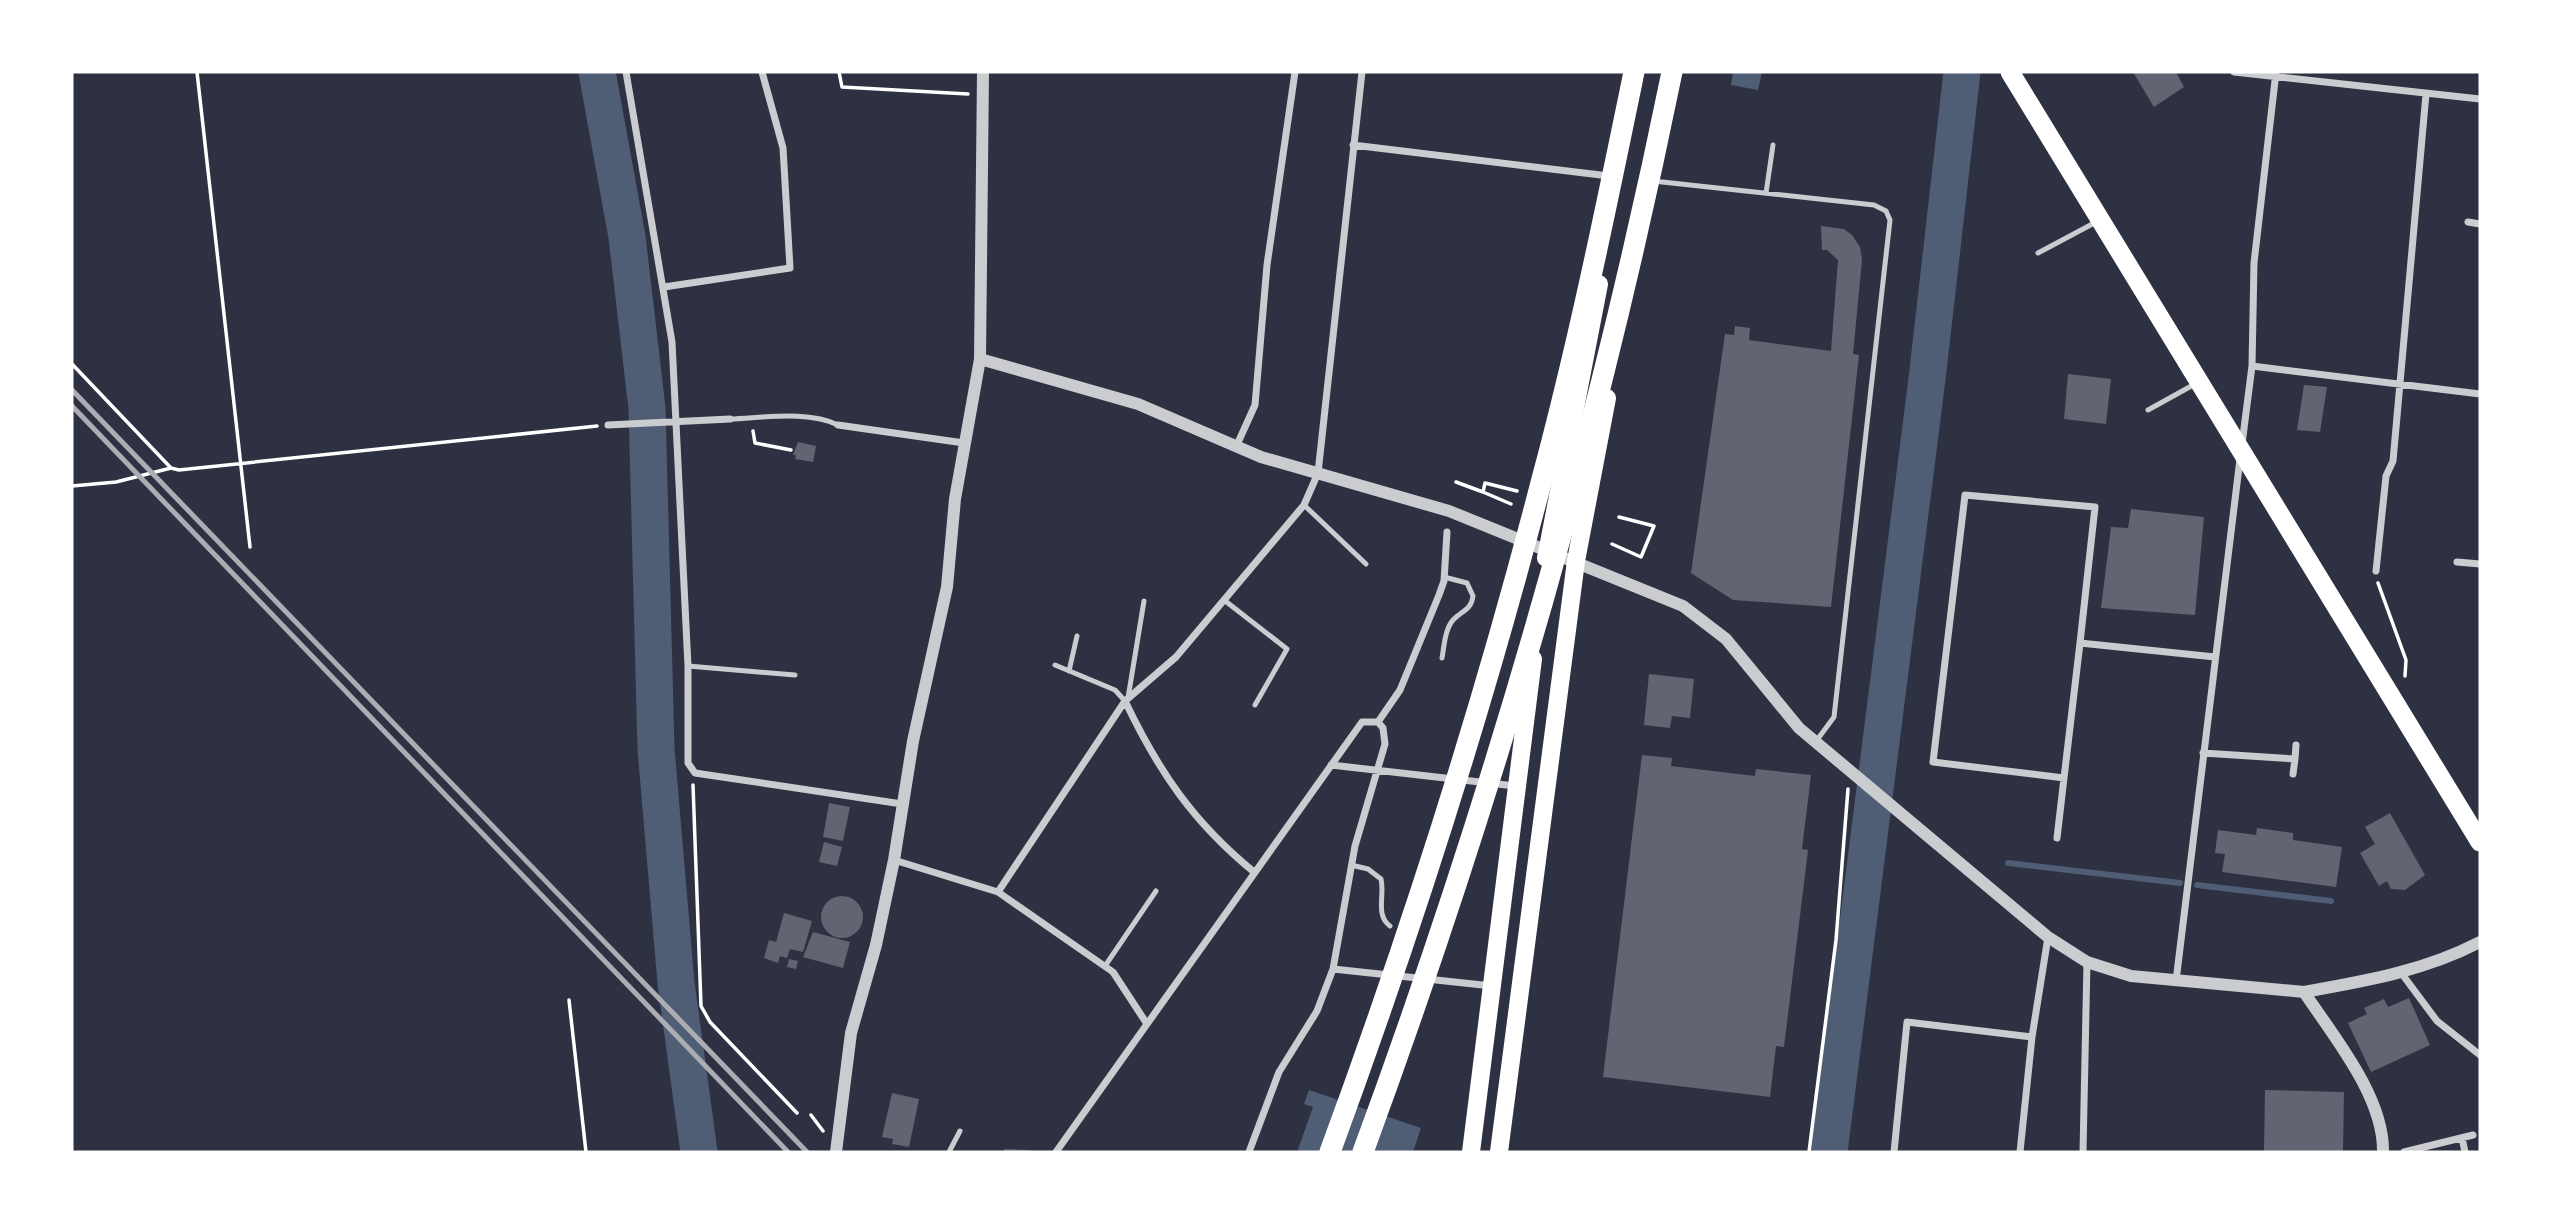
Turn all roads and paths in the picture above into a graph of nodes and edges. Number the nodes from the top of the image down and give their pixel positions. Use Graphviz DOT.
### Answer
graph roads {
  1 [pos="197,72"];
  2 [pos="625,72"];
  3 [pos="762,72"];
  4 [pos="839,72"];
  5 [pos="984,72"];
  6 [pos="1295,72"];
  7 [pos="1362,72"];
  8 [pos="1634,72"];
  9 [pos="1642,72"];
  10 [pos="1671,72"];
  11 [pos="2010,72"];
  12 [pos="2234,72"];
  13 [pos="2276,74"];
  14 [pos="984,94"];
  15 [pos="2426,94"];
  16 [pos="2480,99"];
  17 [pos="1353,145"];
  18 [pos="1773,145"];
  19 [pos="1620,178"];
  20 [pos="1648,181"];
  21 [pos="1766,193"];
  22 [pos="2101,219"];
  23 [pos="2468,222"];
  24 [pos="2480,224"];
  25 [pos="2038,253"];
  26 [pos="664,287"];
  27 [pos="981,359"];
  28 [pos="72,364"];
  29 [pos="2252,366"];
  30 [pos="2197,382"];
  31 [pos="2400,384"];
  32 [pos="2480,394"];
  33 [pos="2148,410"];
  34 [pos="730,418"];
  35 [pos="750,418"];
  36 [pos="672,420"];
  37 [pos="608,425"];
  38 [pos="838,425"];
  39 [pos="964,443"];
  40 [pos="1236,447"];
  41 [pos="791,450"];
  42 [pos="2242,450"];
  43 [pos="242,463"];
  44 [pos="171,468"];
  45 [pos="1318,472"];
  46 [pos="1456,482"];
  47 [pos="72,486"];
  48 [pos="1517,491"];
  49 [pos="1483,492"];
  50 [pos="1511,503"];
  51 [pos="1304,505"];
  52 [pos="1619,517"];
  53 [pos="1447,532"];
  54 [pos="1612,544"];
  55 [pos="250,547"];
  56 [pos="1547,549"];
  57 [pos="1576,561"];
  58 [pos="2456,562"];
  59 [pos="1366,564"];
  60 [pos="2480,564"];
  61 [pos="2376,571"];
  62 [pos="1444,577"];
  63 [pos="1224,600"];
  64 [pos="1144,601"];
  65 [pos="1077,636"];
  66 [pos="2080,643"];
  67 [pos="2215,657"];
  68 [pos="1442,658"];
  69 [pos="1055,665"];
  70 [pos="688,666"];
  71 [pos="1069,671"];
  72 [pos="795,675"];
  73 [pos="2405,676"];
  74 [pos="1126,700"];
  75 [pos="1255,705"];
  76 [pos="1378,722"];
  77 [pos="1815,743"];
  78 [pos="2296,745"];
  79 [pos="2203,753"];
  80 [pos="2295,759"];
  81 [pos="1331,765"];
  82 [pos="1377,770"];
  83 [pos="695,773"];
  84 [pos="1851,774"];
  85 [pos="2294,774"];
  86 [pos="2064,778"];
  87 [pos="1517,786"];
  88 [pos="902,804"];
  89 [pos="2057,838"];
  90 [pos="2480,842"];
  91 [pos="894,860"];
  92 [pos="1351,865"];
  93 [pos="1254,872"];
  94 [pos="1156,891"];
  95 [pos="998,892"];
  96 [pos="1390,926"];
  97 [pos="2048,937"];
  98 [pos="2480,942"];
  99 [pos="2087,962"];
  100 [pos="1105,966"];
  101 [pos="1333,969"];
  102 [pos="2402,974"];
  103 [pos="2176,981"];
  104 [pos="1492,986"];
  105 [pos="2304,992"];
  106 [pos="569,1000"];
  107 [pos="1147,1024"];
  108 [pos="2032,1037"];
  109 [pos="2480,1055"];
  110 [pos="796,1113"];
  111 [pos="960,1131"];
  112 [pos="2473,1135"];
  113 [pos="2462,1138"];
  114 [pos="586,1152"];
  115 [pos="837,1152"];
  116 [pos="949,1152"];
  117 [pos="1056,1152"];
  118 [pos="1249,1152"];
  119 [pos="1330,1152"];
  120 [pos="1363,1152"];
  121 [pos="1471,1152"];
  122 [pos="1499,1152"];
  123 [pos="1809,1152"];
  124 [pos="1894,1152"];
  125 [pos="2020,1152"];
  126 [pos="2083,1152"];
  127 [pos="2383,1152"];
  128 [pos="2404,1152"];
  129 [pos="2465,1152"];
  1 -- 43 [label="path"];
  2 -- 26 [label="street"];
  3 -- 26 [label="street"];
  4 -- 14 [label="path"];
  5 -- 14 [label="street"];
  6 -- 40 [label="street"];
  7 -- 17 [label="street"];
  8 -- 119 [label="highway"];
  9 -- 19 [label="main road"];
  10 -- 20 [label="main road"];
  10 -- 120 [label="highway"];
  11 -- 22 [label="highway"];
  12 -- 13 [label="street"];
  13 -- 15 [label="street"];
  13 -- 29 [label="street"];
  14 -- 27 [label="street"];
  15 -- 16 [label="street"];
  15 -- 31 [label="street"];
  17 -- 19 [label="street"];
  17 -- 45 [label="street"];
  18 -- 21 [label="lane"];
  19 -- 56 [label="main road"];
  20 -- 21 [label="lane"];
  20 -- 57 [label="main road"];
  21 -- 77 [label="lane"];
  22 -- 25 [label="lane"];
  22 -- 30 [label="highway"];
  23 -- 24 [label="street"];
  26 -- 36 [label="street"];
  27 -- 39 [label="street"];
  27 -- 40 [label="street"];
  28 -- 44 [label="path"];
  29 -- 31 [label="street"];
  29 -- 42 [label="street"];
  30 -- 33 [label="lane"];
  30 -- 42 [label="highway"];
  31 -- 32 [label="street"];
  31 -- 61 [label="street"];
  34 -- 35 [label="lane"];
  34 -- 36 [label="street"];
  35 -- 38 [label="lane"];
  35 -- 41 [label="path"];
  36 -- 37 [label="street"];
  36 -- 70 [label="street"];
  37 -- 43 [label="path"];
  38 -- 39 [label="street"];
  39 -- 88 [label="street"];
  40 -- 45 [label="street"];
  42 -- 67 [label="street"];
  42 -- 90 [label="highway"];
  43 -- 44 [label="path"];
  43 -- 55 [label="path"];
  44 -- 47 [label="path"];
  45 -- 51 [label="street"];
  45 -- 56 [label="street"];
  46 -- 49 [label="path"];
  48 -- 49 [label="path"];
  49 -- 50 [label="path"];
  51 -- 59 [label="lane"];
  51 -- 63 [label="street"];
  52 -- 54 [label="path"];
  53 -- 62 [label="street"];
  56 -- 57 [label="street"];
  56 -- 87 [label="main road"];
  57 -- 77 [label="street"];
  57 -- 122 [label="main road"];
  58 -- 60 [label="street"];
  61 -- 73 [label="path"];
  62 -- 68 [label="lane"];
  62 -- 76 [label="street"];
  63 -- 74 [label="street"];
  63 -- 75 [label="lane"];
  64 -- 74 [label="lane"];
  65 -- 71 [label="lane"];
  66 -- 67 [label="street"];
  66 -- 86 [label="street"];
  66 -- 86 [label="street"];
  67 -- 79 [label="street"];
  69 -- 71 [label="lane"];
  70 -- 72 [label="lane"];
  70 -- 83 [label="street"];
  71 -- 74 [label="lane"];
  74 -- 93 [label="street"];
  74 -- 95 [label="street"];
  76 -- 81 [label="street"];
  76 -- 82 [label="street"];
  77 -- 84 [label="street"];
  78 -- 80 [label="street"];
  79 -- 80 [label="street"];
  79 -- 103 [label="street"];
  80 -- 85 [label="street"];
  81 -- 82 [label="street"];
  81 -- 93 [label="street"];
  82 -- 87 [label="street"];
  82 -- 92 [label="street"];
  83 -- 88 [label="street"];
  83 -- 110 [label="path"];
  84 -- 97 [label="street"];
  84 -- 123 [label="path"];
  86 -- 89 [label="street"];
  87 -- 104 [label="main road"];
  88 -- 91 [label="street"];
  91 -- 95 [label="street"];
  91 -- 115 [label="street"];
  92 -- 96 [label="lane"];
  92 -- 101 [label="street"];
  93 -- 107 [label="street"];
  94 -- 100 [label="lane"];
  95 -- 100 [label="street"];
  97 -- 99 [label="street"];
  97 -- 108 [label="street"];
  98 -- 102 [label="street"];
  99 -- 103 [label="street"];
  99 -- 126 [label="street"];
  100 -- 107 [label="street"];
  101 -- 104 [label="street"];
  101 -- 118 [label="street"];
  102 -- 105 [label="street"];
  102 -- 109 [label="street"];
  103 -- 105 [label="street"];
  104 -- 121 [label="main road"];
  105 -- 127 [label="street"];
  106 -- 114 [label="path"];
  107 -- 117 [label="street"];
  108 -- 124 [label="street"];
  108 -- 125 [label="street"];
  111 -- 116 [label="lane"];
  112 -- 113 [label="street"];
  113 -- 128 [label="street"];
  113 -- 129 [label="street"];
}
